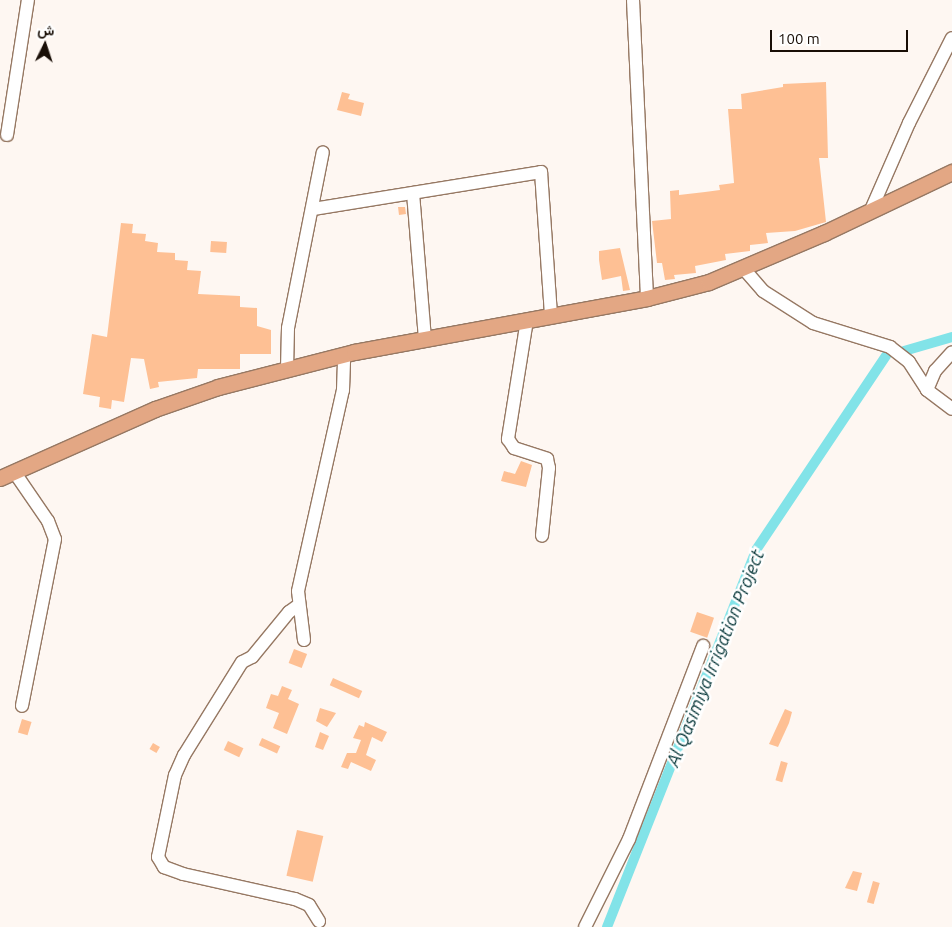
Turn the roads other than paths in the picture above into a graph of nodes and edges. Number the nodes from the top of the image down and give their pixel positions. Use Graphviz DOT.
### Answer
graph roads {
  1 [pos="28,0"];
  2 [pos="633,0"];
  3 [pos="952,38"];
  4 [pos="7,136"];
  5 [pos="323,152"];
  6 [pos="952,172"];
  7 [pos="413,193"];
  8 [pos="313,209"];
  9 [pos="871,210"];
  10 [pos="744,269"];
  11 [pos="647,298"];
  12 [pos="551,314"];
  13 [pos="527,320"];
  14 [pos="425,338"];
  15 [pos="952,352"];
  16 [pos="344,354"];
  17 [pos="287,369"];
  18 [pos="927,390"];
  19 [pos="952,408"];
  20 [pos="15,473"];
  21 [pos="0,478"];
  22 [pos="542,536"];
  23 [pos="299,605"];
  24 [pos="304,640"];
  25 [pos="703,646"];
  26 [pos="22,706"];
  27 [pos="319,921"];
  28 [pos="585,927"];
  1 -- 4 [label="street"];
  2 -- 11 [label="street"];
  3 -- 9 [label="street"];
  5 -- 8 [label="street"];
  6 -- 9 [label="main road"];
  7 -- 8 [label="street"];
  7 -- 12 [label="street"];
  7 -- 14 [label="street"];
  8 -- 17 [label="street"];
  9 -- 10 [label="main road"];
  10 -- 11 [label="main road"];
  10 -- 18 [label="street"];
  11 -- 12 [label="main road"];
  12 -- 13 [label="main road"];
  13 -- 14 [label="main road"];
  13 -- 22 [label="street"];
  14 -- 16 [label="main road"];
  15 -- 18 [label="street"];
  16 -- 17 [label="main road"];
  16 -- 23 [label="street"];
  17 -- 20 [label="main road"];
  18 -- 19 [label="street"];
  20 -- 21 [label="main road"];
  20 -- 26 [label="street"];
  23 -- 24 [label="street"];
  23 -- 27 [label="street"];
  25 -- 28 [label="street"];
}
